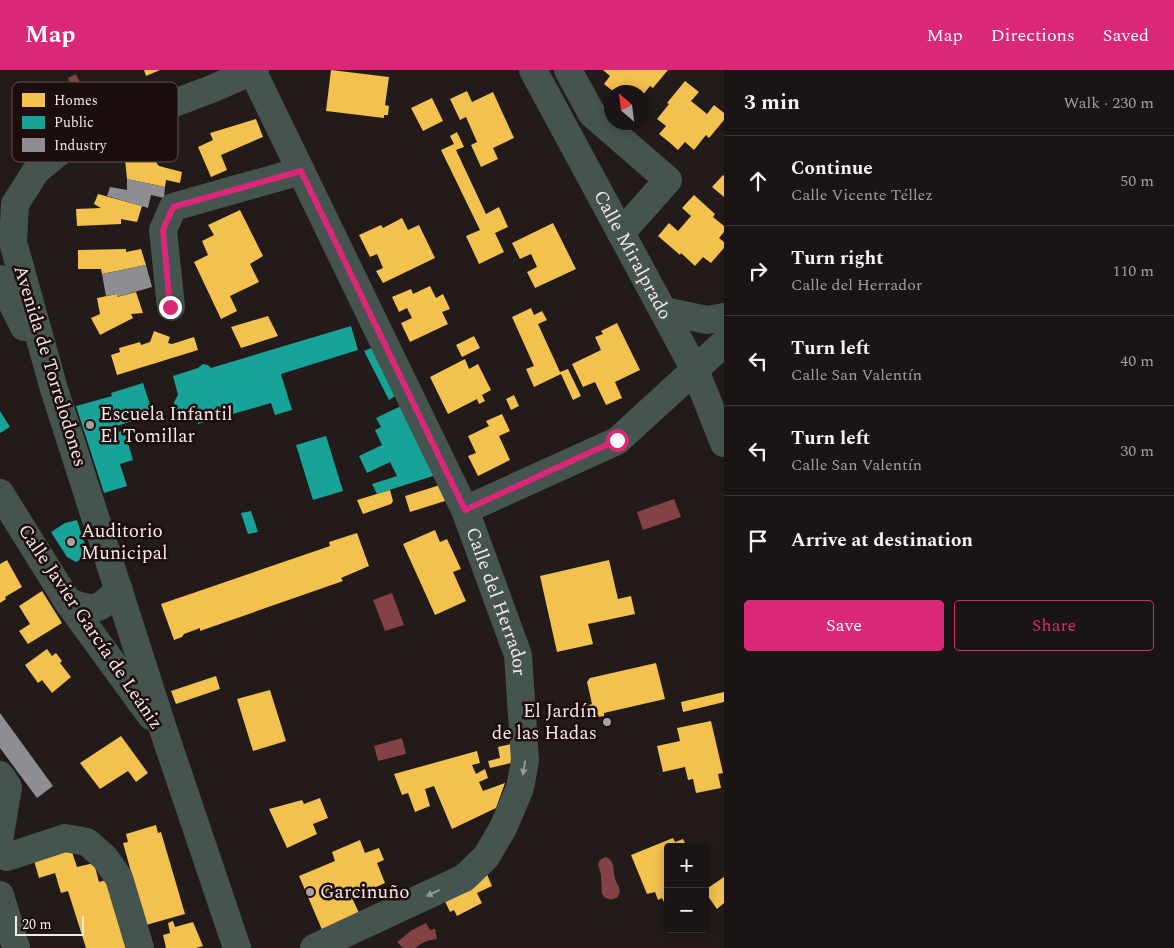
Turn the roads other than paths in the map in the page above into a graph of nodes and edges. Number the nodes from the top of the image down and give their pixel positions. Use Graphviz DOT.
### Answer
graph roads {
  1 [pos="253,70"];
  2 [pos="533,70"];
  3 [pos="568,70"];
  4 [pos="178,100"];
  5 [pos="47,162"];
  6 [pos="301,171"];
  7 [pos="8,205"];
  8 [pos="621,233"];
  9 [pos="0,279"];
  10 [pos="170,307"];
  11 [pos="664,311"];
  12 [pos="724,317"];
  13 [pos="724,343"];
  14 [pos="695,370"];
  15 [pos="54,389"];
  16 [pos="724,443"];
  17 [pos="0,493"];
  18 [pos="465,510"];
  19 [pos="119,590"];
  20 [pos="68,602"];
  21 [pos="165,736"];
  22 [pos="0,775"];
  23 [pos="2,848"];
  24 [pos="0,883"];
  25 [pos="0,894"];
  26 [pos="16,948"];
  27 [pos="140,948"];
  28 [pos="237,948"];
  29 [pos="314,948"];
  1 -- 4 [label="street, Avenida de Torrelodones"];
  1 -- 6 [label="street, Calle del Herrador"];
  2 -- 8 [label="street, Calle Miralprado"];
  3 -- 8 [label="street"];
  5 -- 7 [label="street, Avenida de Torrelodones"];
  6 -- 10 [label="street"];
  6 -- 18 [label="street, Calle del Herrador"];
  7 -- 15 [label="street, Avenida de Torrelodones"];
  8 -- 11 [label="street, Calle Miralprado"];
  9 -- 15 [label="street"];
  11 -- 12 [label="street"];
  11 -- 14 [label="street, Calle Miralprado"];
  13 -- 14 [label="street"];
  14 -- 16 [label="street, Calle Miralprado"];
  14 -- 18 [label="street"];
  15 -- 19 [label="street, Avenida de Torrelodones"];
  17 -- 20 [label="street, Calle Javier García de Leániz"];
  18 -- 29 [label="street, Calle del Herrador, one-way"];
  19 -- 20 [label="street"];
  19 -- 21 [label="street, Avenida de Torrelodones"];
  20 -- 21 [label="street, Calle Javier García de Leániz"];
  21 -- 28 [label="street, Avenida de Torrelodones"];
  22 -- 23 [label="street"];
  23 -- 24 [label="street"];
  23 -- 27 [label="street"];
  25 -- 26 [label="street"];
}
